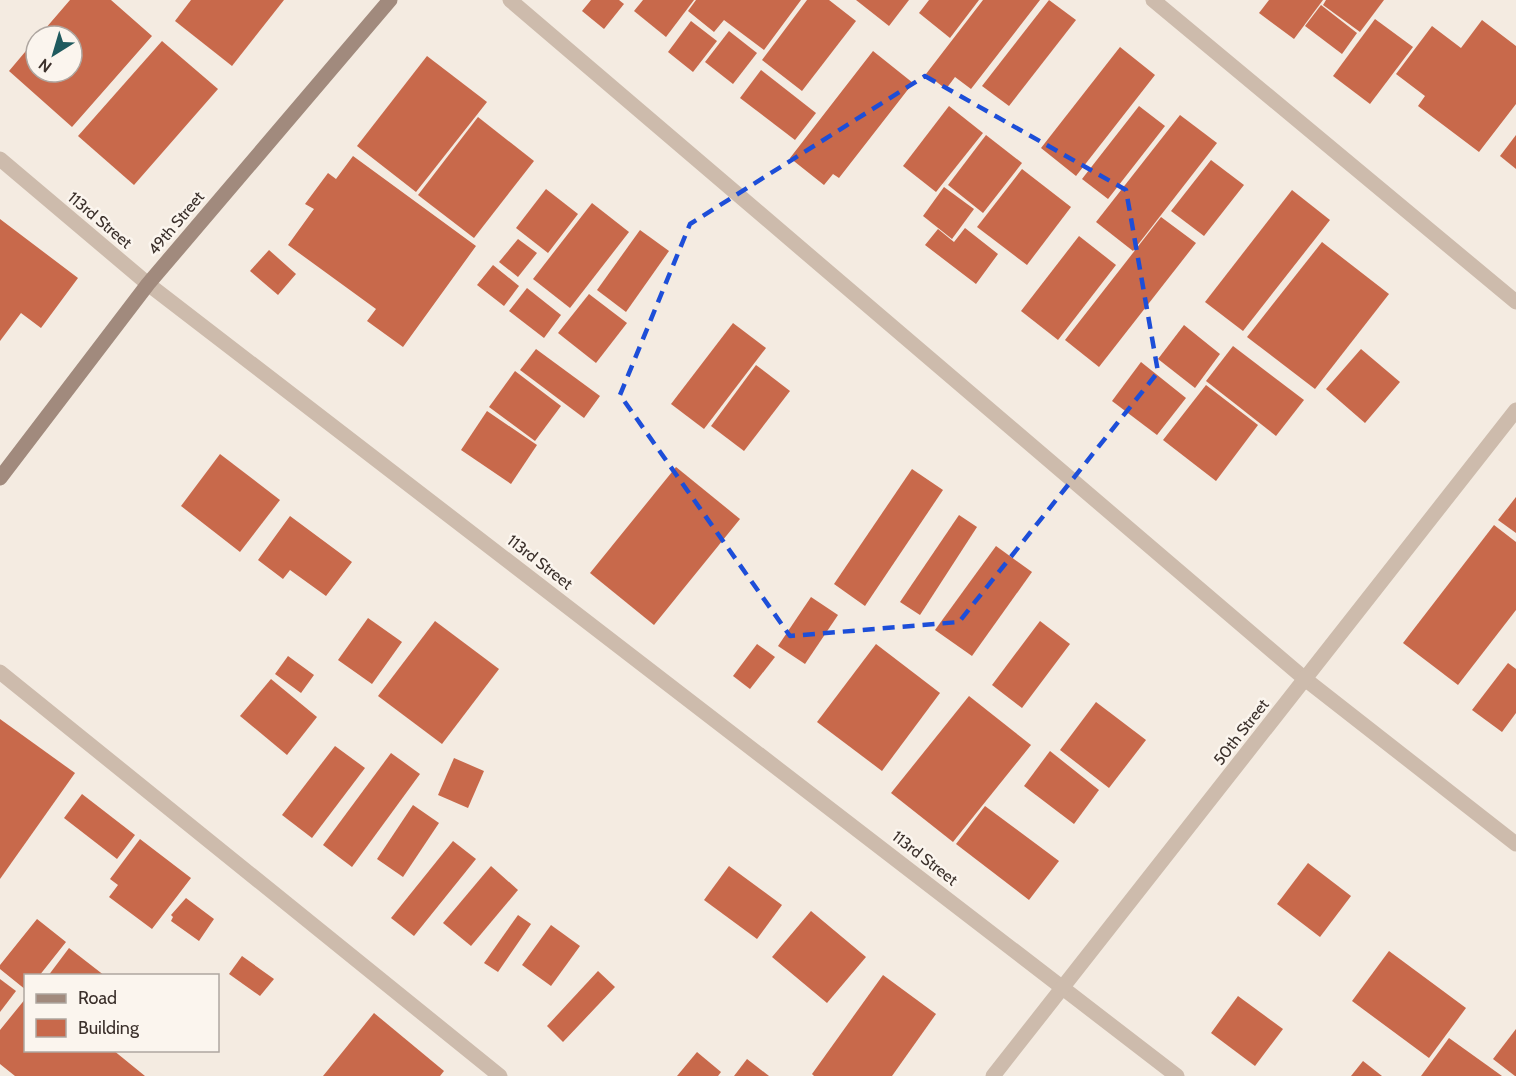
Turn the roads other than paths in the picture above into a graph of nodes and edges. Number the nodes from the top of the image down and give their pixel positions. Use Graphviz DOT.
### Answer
graph roads {
  1 [pos="390,0"];
  2 [pos="510,0"];
  3 [pos="1153,0"];
  4 [pos="0,159"];
  5 [pos="148,284"];
  6 [pos="1516,302"];
  7 [pos="1516,410"];
  8 [pos="0,478"];
  9 [pos="0,672"];
  10 [pos="1305,679"];
  11 [pos="1516,844"];
  12 [pos="1063,987"];
  13 [pos="500,1076"];
  14 [pos="993,1076"];
  15 [pos="1177,1076"];
  1 -- 5 [label="main road, 49th Street"];
  2 -- 10 [label="street"];
  3 -- 6 [label="street"];
  4 -- 5 [label="street, 113rd Street"];
  5 -- 8 [label="main road, 49th Street"];
  5 -- 12 [label="street, 113rd Street"];
  7 -- 10 [label="street, 50th Street"];
  9 -- 13 [label="street"];
  10 -- 11 [label="street"];
  10 -- 12 [label="street, 50th Street"];
  12 -- 14 [label="street, 50th Street"];
  12 -- 15 [label="street, 113rd Street"];
}
